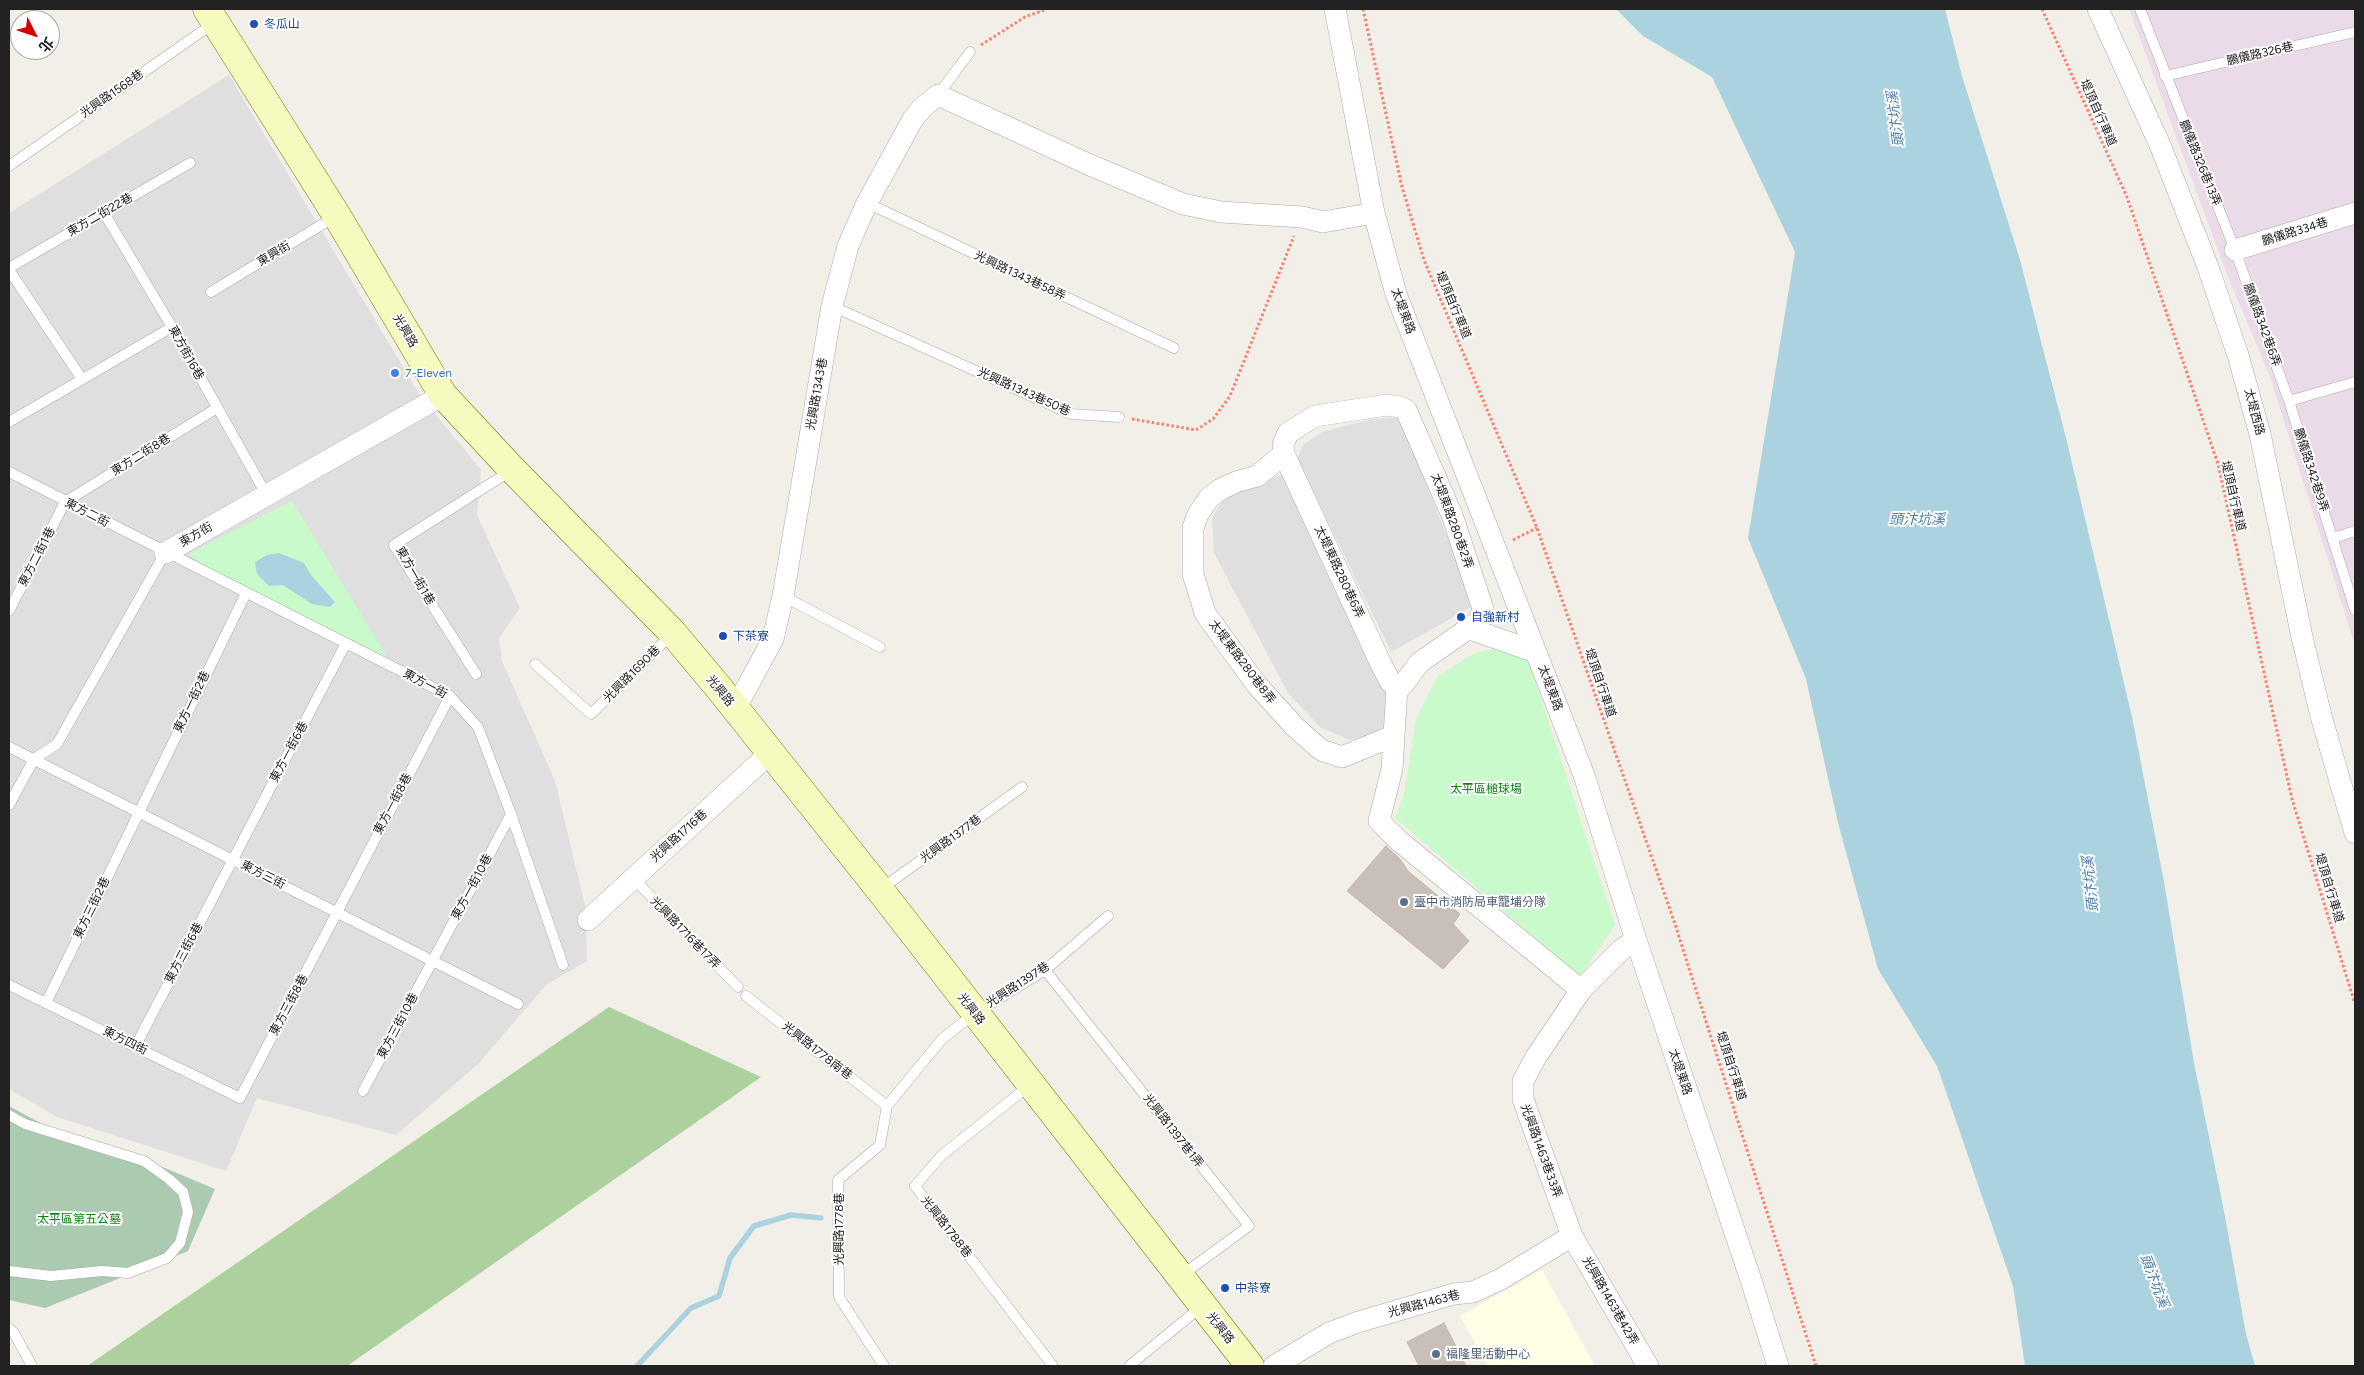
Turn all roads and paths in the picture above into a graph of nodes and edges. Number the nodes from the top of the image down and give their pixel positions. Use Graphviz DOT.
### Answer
graph roads {
  1 [pos="1047,9"];
  2 [pos="1334,9"];
  3 [pos="1362,9"];
  4 [pos="2042,9"];
  5 [pos="2098,9"];
  6 [pos="2140,9"];
  7 [pos="211,15"];
  8 [pos="2355,32"];
  9 [pos="970,52"];
  10 [pos="2165,76"];
  11 [pos="938,95"];
  12 [pos="190,163"];
  13 [pos="9,166"];
  14 [pos="867,203"];
  15 [pos="104,213"];
  16 [pos="1374,213"];
  17 [pos="2355,213"];
  18 [pos="337,216"];
  19 [pos="1302,217"];
  20 [pos="2235,250"];
  21 [pos="9,269"];
  22 [pos="211,292"];
  23 [pos="832,306"];
  24 [pos="172,327"];
  25 [pos="1174,348"];
  26 [pos="82,379"];
  27 [pos="2355,382"];
  28 [pos="443,395"];
  29 [pos="2289,401"];
  30 [pos="217,408"];
  31 [pos="1119,416"];
  32 [pos="9,422"];
  33 [pos="1284,454"];
  34 [pos="510,467"];
  35 [pos="9,472"];
  36 [pos="266,494"];
  37 [pos="65,502"];
  38 [pos="1537,528"];
  39 [pos="2355,531"];
  40 [pos="2333,538"];
  41 [pos="1496,548"];
  42 [pos="165,553"];
  43 [pos="246,592"];
  44 [pos="783,596"];
  45 [pos="2355,610"];
  46 [pos="9,612"];
  47 [pos="1467,628"];
  48 [pos="673,633"];
  49 [pos="346,643"];
  50 [pos="880,647"];
  51 [pos="1527,649"];
  52 [pos="535,664"];
  53 [pos="476,674"];
  54 [pos="1397,687"];
  55 [pos="450,696"];
  56 [pos="735,709"];
  57 [pos="1393,736"];
  58 [pos="9,747"];
  59 [pos="770,753"];
  60 [pos="34,759"];
  61 [pos="1022,787"];
  62 [pos="9,805"];
  63 [pos="139,812"];
  64 [pos="512,814"];
  65 [pos="2355,833"];
  66 [pos="233,860"];
  67 [pos="633,878"];
  68 [pos="880,890"];
  69 [pos="337,912"];
  70 [pos="1108,916"];
  71 [pos="588,920"];
  72 [pos="1636,940"];
  73 [pos="433,961"];
  74 [pos="563,965"];
  75 [pos="1045,970"];
  76 [pos="9,985"];
  77 [pos="738,987"];
  78 [pos="1581,990"];
  79 [pos="746,996"];
  80 [pos="46,1003"];
  81 [pos="518,1004"];
  82 [pos="2355,1004"];
  83 [pos="974,1014"];
  84 [pos="135,1047"];
  85 [pos="1030,1085"];
  86 [pos="363,1091"];
  87 [pos="240,1098"];
  88 [pos="887,1106"];
  89 [pos="9,1115"];
  90 [pos="1572,1236"];
  91 [pos="9,1271"];
  92 [pos="1181,1275"];
  93 [pos="1202,1305"];
  94 [pos="9,1328"];
  95 [pos="32,1366"];
  96 [pos="884,1366"];
  97 [pos="1053,1366"];
  98 [pos="1129,1366"];
  99 [pos="1250,1366"];
  100 [pos="1274,1366"];
  101 [pos="1648,1366"];
  102 [pos="1778,1366"];
  103 [pos="1816,1366"];
  1 -- 9 [label="path"];
  2 -- 16 [label="street, 太堤東路"];
  3 -- 38 [label="path, 堤頂自行車道"];
  4 -- 82 [label="path, 堤頂自行車道"];
  5 -- 65 [label="street, 太堤西路"];
  6 -- 10 [label="lane, 鵬儀路326巷13弄"];
  7 -- 13 [label="lane, 光興路1568巷"];
  7 -- 18 [label="main road, 光興路"];
  8 -- 10 [label="lane, 鵬儀路326巷"];
  9 -- 11 [label="lane, 光興路1343巷"];
  10 -- 20 [label="lane, 鵬儀路326巷13弄"];
  11 -- 14 [label="street, 光興路1343巷"];
  11 -- 19 [label="street"];
  12 -- 15 [label="lane, 東方二街22巷"];
  14 -- 23 [label="street, 光興路1343巷"];
  14 -- 25 [label="lane, 光興路1343巷58弄"];
  15 -- 21 [label="lane, 東方二街22巷"];
  15 -- 24 [label="lane, 東方街16巷"];
  16 -- 19 [label="street"];
  16 -- 41 [label="street, 太堤東路"];
  17 -- 20 [label="street, 鵬儀路334巷"];
  18 -- 22 [label="lane, 東興街"];
  18 -- 28 [label="main road, 光興路"];
  19 -- 31 [label="path"];
  20 -- 29 [label="lane, 鵬儀路342巷6弄"];
  21 -- 26 [label="lane"];
  23 -- 31 [label="lane, 光興路1343巷50巷"];
  23 -- 44 [label="street, 光興路1343巷"];
  24 -- 26 [label="lane"];
  24 -- 30 [label="lane, 東方街16巷"];
  26 -- 32 [label="lane"];
  27 -- 29 [label="lane"];
  28 -- 34 [label="main road, 光興路"];
  28 -- 36 [label="street, 東方街"];
  29 -- 40 [label="lane, 鵬儀路342巷9弄"];
  30 -- 36 [label="lane, 東方街16巷"];
  30 -- 37 [label="lane, 東方二街8巷"];
  33 -- 47 [label="street, 太堤東路280巷2弄"];
  33 -- 54 [label="street, 太堤東路280巷6弄"];
  33 -- 57 [label="street, 太堤東路280巷8弄"];
  34 -- 48 [label="main road, 光興路"];
  34 -- 53 [label="lane, 東方一街1巷"];
  35 -- 37 [label="lane, 東方二街"];
  36 -- 42 [label="street, 東方街"];
  37 -- 42 [label="lane, 東方二街"];
  37 -- 46 [label="lane, 東方二街1巷"];
  38 -- 41 [label="path"];
  38 -- 103 [label="path, 堤頂自行車道"];
  39 -- 40 [label="lane"];
  40 -- 45 [label="lane, 鵬儀路342巷9弄"];
  41 -- 51 [label="street, 太堤東路"];
  42 -- 43 [label="lane, 東方一街"];
  42 -- 60 [label="lane, 東方街"];
  43 -- 49 [label="lane, 東方一街"];
  43 -- 63 [label="lane, 東方一街2巷"];
  44 -- 50 [label="lane"];
  44 -- 56 [label="street, 光興路1343巷"];
  47 -- 51 [label="street"];
  47 -- 54 [label="street"];
  48 -- 52 [label="lane, 光興路1690巷"];
  48 -- 56 [label="main road, 光興路"];
  49 -- 55 [label="lane, 東方一街"];
  49 -- 66 [label="lane, 東方一街6巷"];
  51 -- 72 [label="street, 太堤東路"];
  54 -- 57 [label="street"];
  55 -- 64 [label="lane, 東方一街"];
  55 -- 69 [label="lane, 東方一街8巷"];
  56 -- 59 [label="main road, 光興路"];
  57 -- 78 [label="street"];
  58 -- 60 [label="lane, 東方三街"];
  59 -- 67 [label="street, 光興路1716巷"];
  59 -- 68 [label="main road, 光興路"];
  60 -- 62 [label="lane"];
  60 -- 63 [label="lane, 東方三街"];
  61 -- 68 [label="lane, 光興路1377巷"];
  63 -- 66 [label="lane, 東方三街"];
  63 -- 80 [label="lane, 東方三街2巷"];
  64 -- 73 [label="lane, 東方一街10巷"];
  64 -- 74 [label="lane, 東方一街"];
  66 -- 69 [label="lane, 東方三街"];
  66 -- 84 [label="lane, 東方三街6巷"];
  67 -- 71 [label="street, 光興路1716巷"];
  67 -- 77 [label="lane, 光興路1716巷17弄"];
  68 -- 83 [label="main road, 光興路"];
  69 -- 73 [label="lane, 東方三街"];
  69 -- 87 [label="lane, 東方三街8巷"];
  70 -- 75 [label="lane, 光興路1397巷"];
  72 -- 78 [label="street, 光興路1463巷33弄"];
  72 -- 102 [label="street, 太堤東路"];
  73 -- 81 [label="lane, 東方三街"];
  73 -- 86 [label="lane, 東方三街10巷"];
  75 -- 83 [label="lane, 光興路1397巷"];
  75 -- 92 [label="lane, 光興路1397巷1弄"];
  76 -- 80 [label="lane, 東方四街"];
  78 -- 90 [label="street, 光興路1463巷33弄"];
  79 -- 88 [label="lane, 光興路1778南巷"];
  80 -- 84 [label="lane, 東方四街"];
  83 -- 85 [label="main road, 光興路"];
  83 -- 88 [label="lane, 光興路1778巷"];
  84 -- 87 [label="lane, 東方四街"];
  85 -- 92 [label="main road, 光興路"];
  85 -- 97 [label="lane, 光興路1788巷"];
  88 -- 96 [label="lane, 光興路1778巷"];
  89 -- 91 [label="lane"];
  90 -- 100 [label="street, 光興路1463巷"];
  90 -- 101 [label="street, 光興路1463巷42弄"];
  92 -- 93 [label="main road, 光興路"];
  93 -- 98 [label="lane"];
  93 -- 99 [label="main road, 光興路"];
  94 -- 95 [label="lane"];
}
